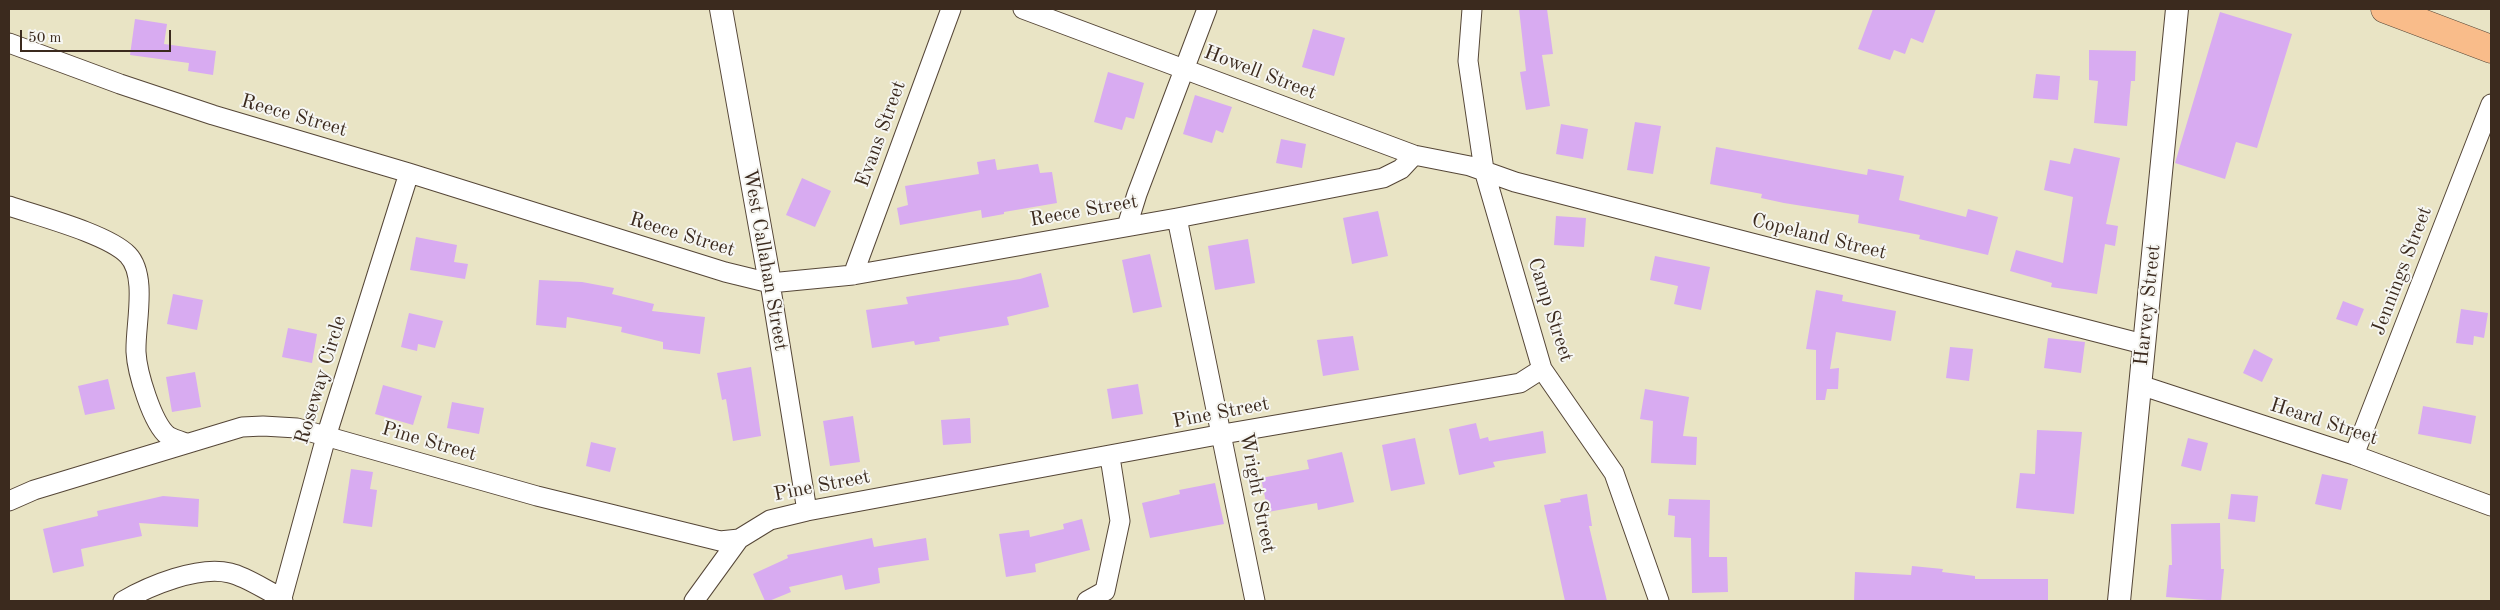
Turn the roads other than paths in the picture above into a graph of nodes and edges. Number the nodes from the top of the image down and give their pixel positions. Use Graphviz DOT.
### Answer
graph roads {
  1 [pos="721,9"];
  2 [pos="951,9"];
  3 [pos="1023,9"];
  4 [pos="1207,9"];
  5 [pos="1472,9"];
  6 [pos="2177,9"];
  7 [pos="2385,9"];
  8 [pos="9,43"];
  9 [pos="2491,49"];
  10 [pos="1184,69"];
  11 [pos="2491,104"];
  12 [pos="1414,155"];
  13 [pos="1484,170"];
  14 [pos="409,173"];
  15 [pos="9,206"];
  16 [pos="1177,218"];
  17 [pos="1127,226"];
  18 [pos="853,275"];
  19 [pos="770,282"];
  20 [pos="2143,344"];
  21 [pos="1542,369"];
  22 [pos="2140,385"];
  23 [pos="1222,434"];
  24 [pos="326,437"];
  25 [pos="186,443"];
  26 [pos="2354,455"];
  27 [pos="1110,457"];
  28 [pos="9,501"];
  29 [pos="2491,506"];
  30 [pos="807,511"];
  31 [pos="739,539"];
  32 [pos="282,599"];
  33 [pos="123,601"];
  34 [pos="694,601"];
  35 [pos="1087,601"];
  36 [pos="1255,601"];
  37 [pos="1659,601"];
  38 [pos="2119,601"];
  1 -- 19 [label="street, West Callahan Street"];
  2 -- 18 [label="street, Evans Street"];
  3 -- 10 [label="street, Howell Street"];
  4 -- 10 [label="street"];
  5 -- 13 [label="street, Camp Street"];
  6 -- 20 [label="street, Harvey Street"];
  7 -- 9 [label="main road"];
  8 -- 14 [label="street, Reece Street"];
  10 -- 12 [label="street, Howell Street"];
  10 -- 17 [label="street"];
  11 -- 26 [label="street, Jennings Street"];
  12 -- 13 [label="street, Howell Street"];
  12 -- 16 [label="street, Reece Street"];
  13 -- 20 [label="street, Copeland Street"];
  13 -- 21 [label="street, Camp Street"];
  14 -- 19 [label="street, Reece Street"];
  14 -- 24 [label="street, Roseway Circle"];
  15 -- 25 [label="street"];
  16 -- 17 [label="street, Reece Street"];
  16 -- 23 [label="street, Wright Street"];
  17 -- 18 [label="street, Reece Street"];
  18 -- 19 [label="street, Reece Street"];
  19 -- 30 [label="street, West Callahan Street"];
  20 -- 22 [label="street, Harvey Street"];
  21 -- 23 [label="street, Pine Street"];
  21 -- 37 [label="street, Camp Street"];
  22 -- 26 [label="street, Heard Street"];
  22 -- 38 [label="street, Harvey Street"];
  23 -- 27 [label="street, Pine Street"];
  23 -- 36 [label="street, Wright Street"];
  24 -- 25 [label="street, Pine Street"];
  24 -- 31 [label="street, Pine Street"];
  24 -- 32 [label="street, Roseway Circle"];
  25 -- 28 [label="street, Pine Street"];
  26 -- 29 [label="street, Heard Street"];
  27 -- 30 [label="street, Pine Street"];
  27 -- 35 [label="street"];
  30 -- 31 [label="street, Pine Street"];
  31 -- 34 [label="street"];
  32 -- 33 [label="street"];
}
